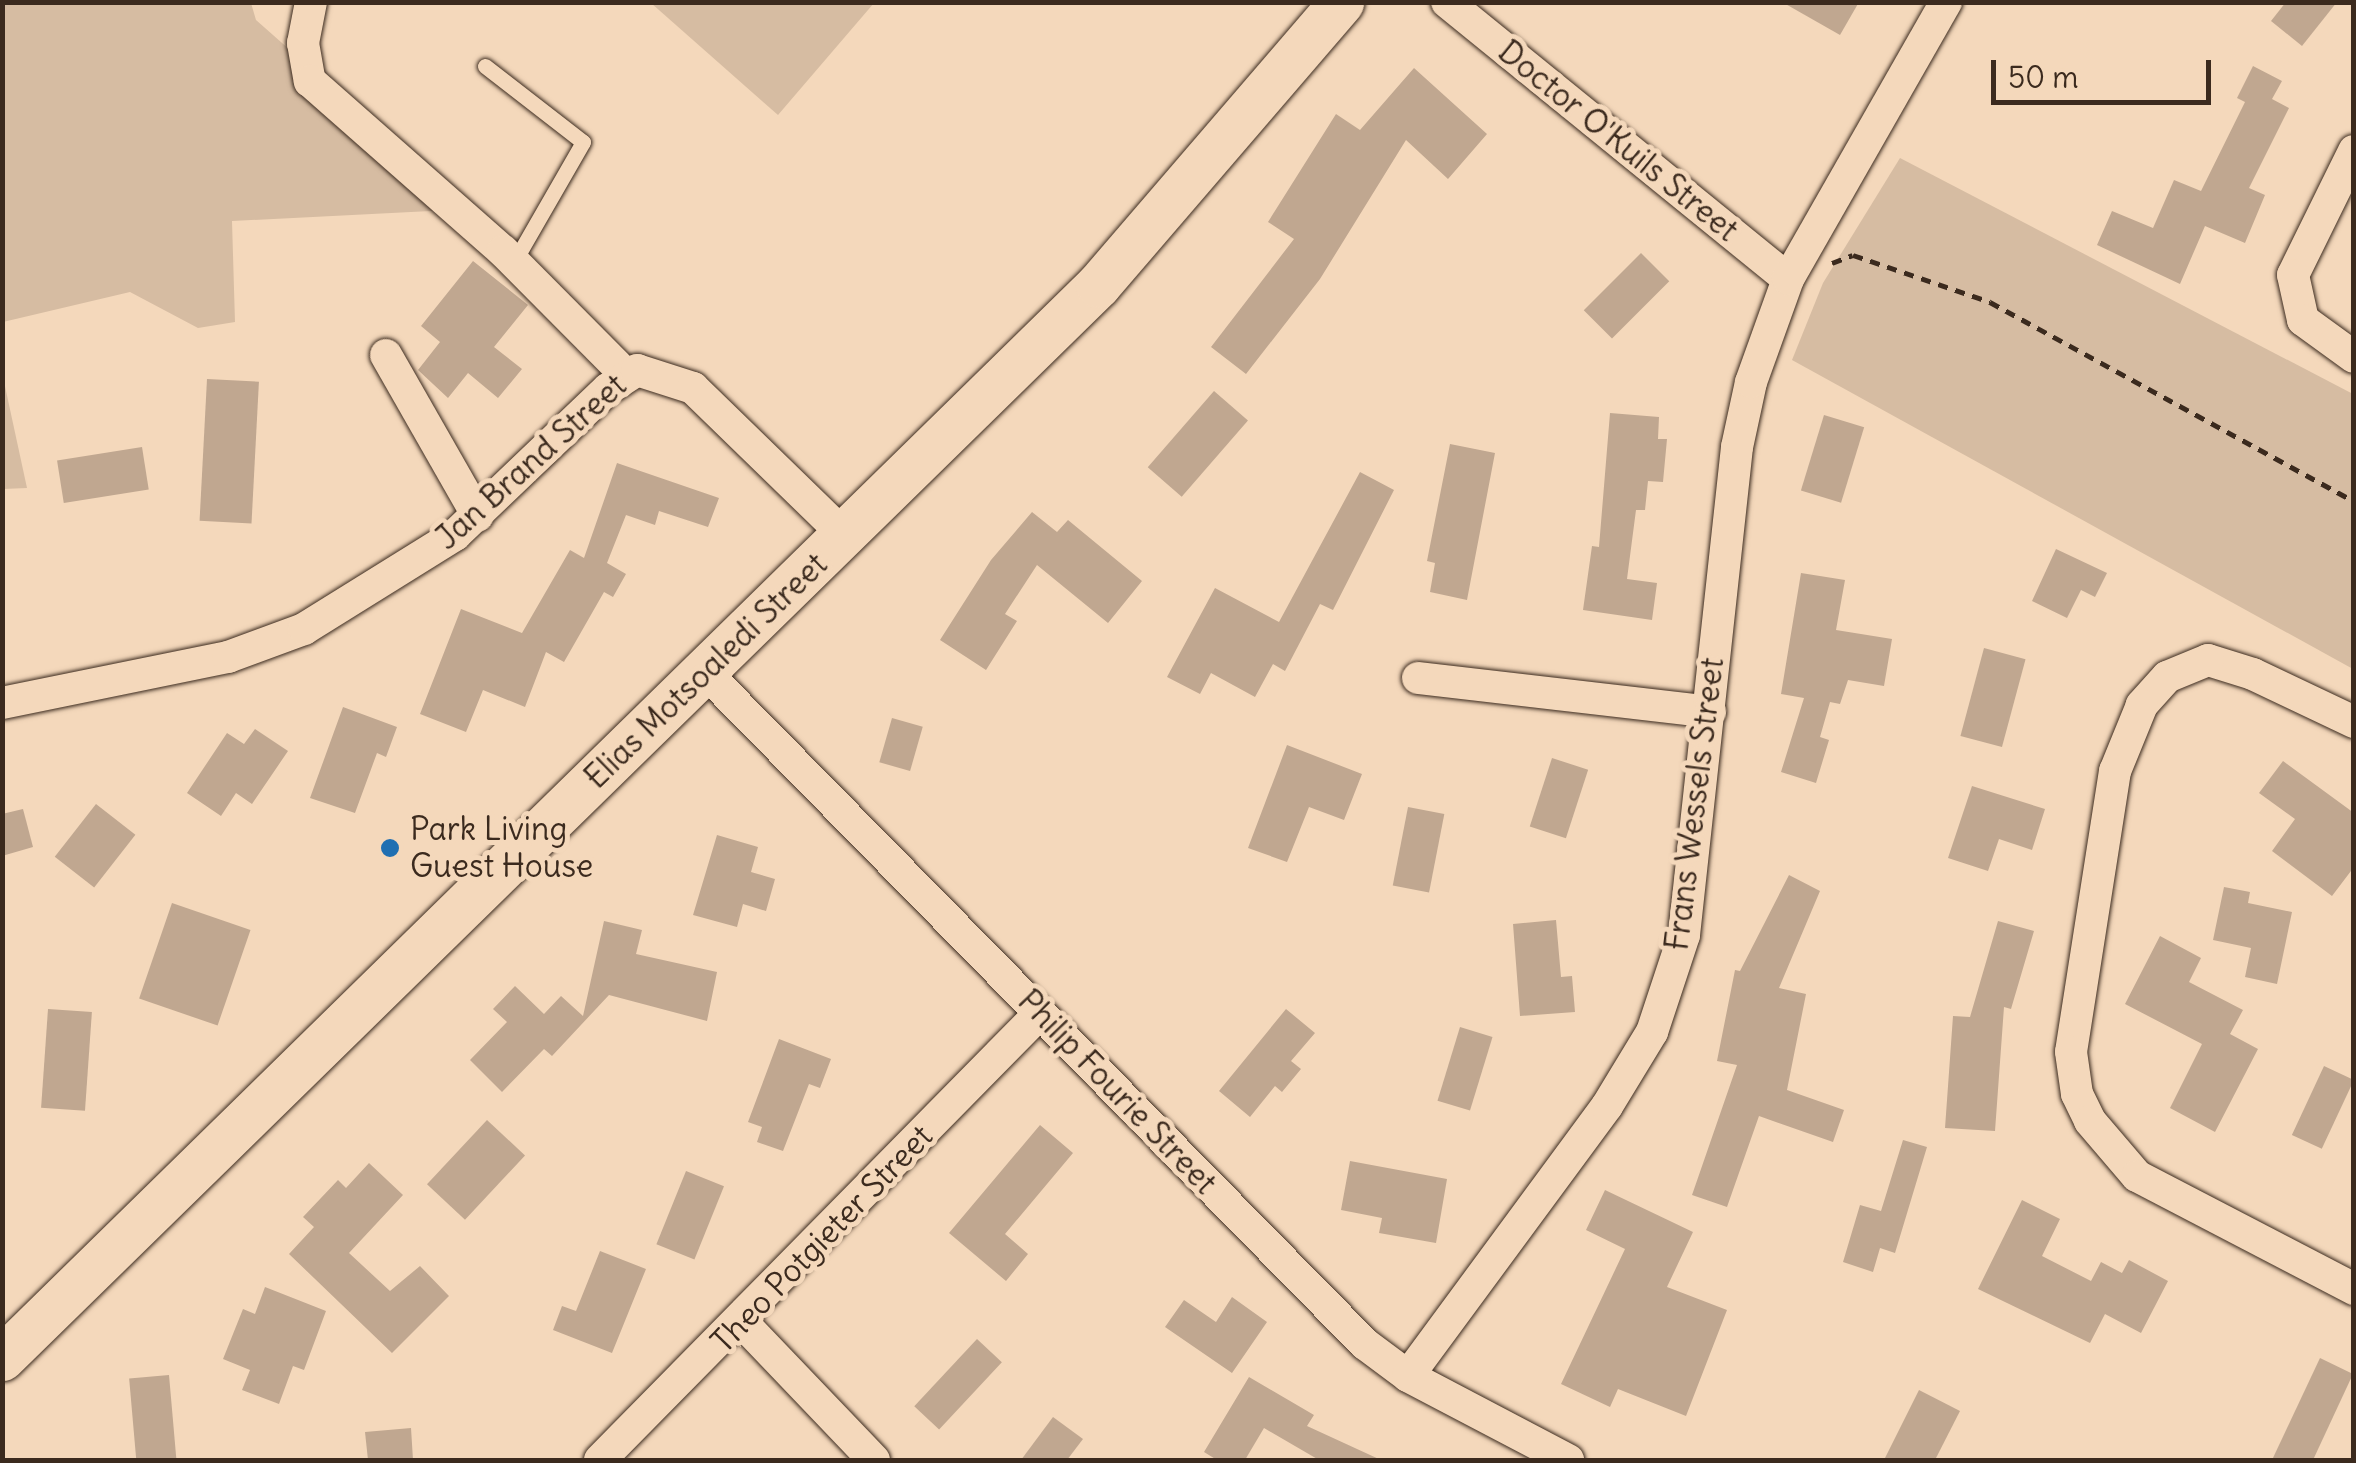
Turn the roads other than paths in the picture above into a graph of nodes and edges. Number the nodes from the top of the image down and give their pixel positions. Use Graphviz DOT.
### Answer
graph roads {
  1 [pos="311,2"];
  2 [pos="1341,2"];
  3 [pos="1447,2"];
  4 [pos="1946,2"];
  5 [pos="484,66"];
  6 [pos="2354,151"];
  7 [pos="514,262"];
  8 [pos="1788,279"];
  9 [pos="386,356"];
  10 [pos="2354,358"];
  11 [pos="625,374"];
  12 [pos="478,516"];
  13 [pos="845,536"];
  14 [pos="705,672"];
  15 [pos="1418,678"];
  16 [pos="2,703"];
  17 [pos="1710,712"];
  18 [pos="2354,722"];
  19 [pos="1040,1013"];
  20 [pos="2354,1289"];
  21 [pos="742,1322"];
  22 [pos="5,1350"];
  23 [pos="1408,1376"];
  24 [pos="600,1460"];
  25 [pos="874,1460"];
  26 [pos="1568,1460"];
  1 -- 7 [label="street"];
  2 -- 13 [label="street, Elias Motsoaledi Street"];
  3 -- 8 [label="street, Doctor O'Kuils Street"];
  4 -- 8 [label="street, Frans Wessels Street"];
  5 -- 7 [label="lane"];
  6 -- 10 [label="street"];
  7 -- 11 [label="street"];
  8 -- 17 [label="street, Frans Wessels Street"];
  9 -- 12 [label="street"];
  11 -- 12 [label="street, Jan Brand Street"];
  11 -- 13 [label="street, Jan Brand Street"];
  12 -- 16 [label="street, Jan Brand Street"];
  13 -- 14 [label="street, Elias Motsoaledi Street"];
  14 -- 19 [label="street, Philip Fourie Street"];
  14 -- 22 [label="street, Elias Motsoaledi Street"];
  15 -- 17 [label="street"];
  17 -- 23 [label="street, Frans Wessels Street"];
  18 -- 20 [label="street"];
  19 -- 21 [label="street, Theo Potgieter Street"];
  19 -- 23 [label="street, Philip Fourie Street"];
  21 -- 24 [label="street, Theo Potgieter Street"];
  21 -- 25 [label="street"];
  23 -- 26 [label="street, Philip Fourie Street"];
}
